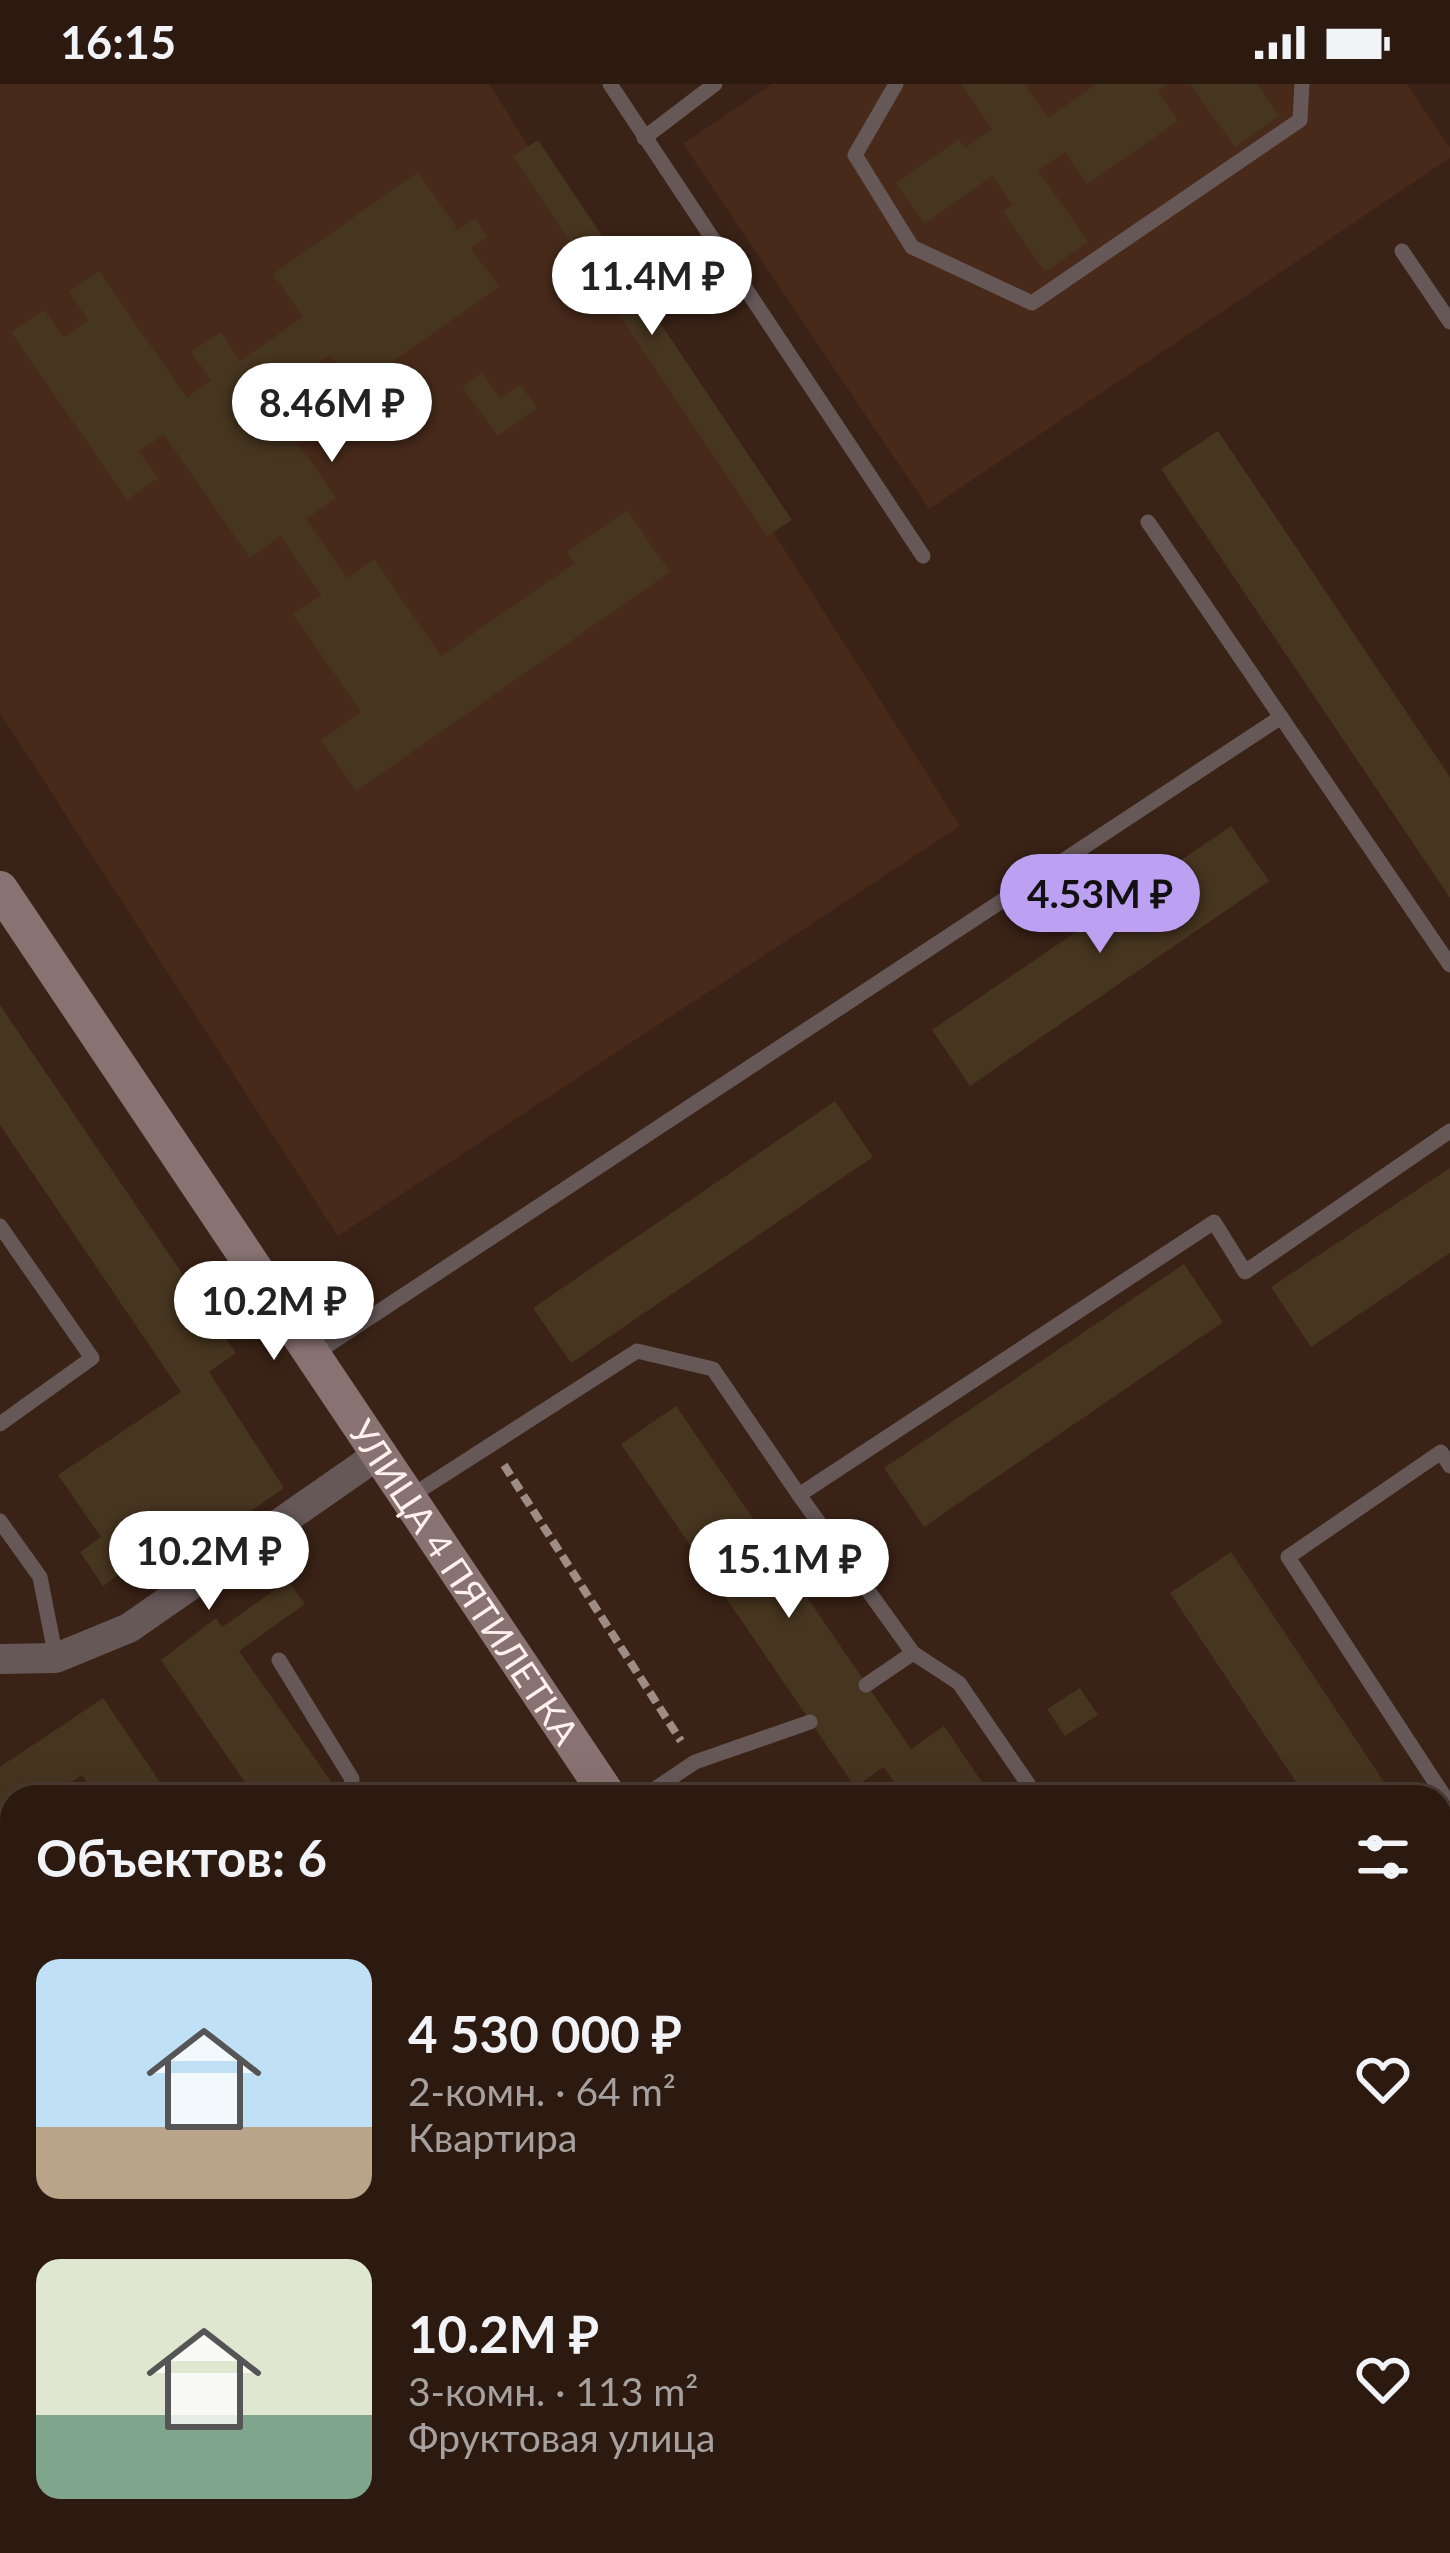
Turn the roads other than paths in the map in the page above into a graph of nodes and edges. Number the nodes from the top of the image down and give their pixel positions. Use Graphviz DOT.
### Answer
graph roads {
  1 [pos="610,84"];
  2 [pos="716,84"];
  3 [pos="896,84"];
  4 [pos="1302,84"];
  5 [pos="644,138"];
  6 [pos="1402,251"];
  7 [pos="1450,322"];
  8 [pos="1148,522"];
  9 [pos="923,556"];
  10 [pos="1281,717"];
  11 [pos="0,889"];
  12 [pos="1450,965"];
  13 [pos="1450,1131"];
  14 [pos="0,1226"];
  15 [pos="313,1355"];
  16 [pos="0,1424"];
  17 [pos="379,1454"];
  18 [pos="1450,1466"];
  19 [pos="799,1496"];
  20 [pos="408,1498"];
  21 [pos="0,1521"];
  22 [pos="913,1653"];
  23 [pos="0,1658"];
  24 [pos="56,1658"];
  25 [pos="279,1660"];
  26 [pos="866,1685"];
  27 [pos="810,1722"];
  28 [pos="351,1785"];
  29 [pos="601,1785"];
  30 [pos="661,1785"];
  31 [pos="1029,1785"];
  32 [pos="1437,1785"];
  1 -- 5 [label="lane"];
  2 -- 5 [label="lane"];
  3 -- 4 [label="lane"];
  5 -- 9 [label="lane"];
  6 -- 7 [label="lane"];
  8 -- 10 [label="lane"];
  10 -- 12 [label="lane"];
  10 -- 15 [label="lane"];
  11 -- 15 [label="main road, УЛИЦА 4 ПЯТИЛЕТКА"];
  13 -- 19 [label="lane"];
  14 -- 16 [label="lane"];
  15 -- 17 [label="main road, УЛИЦА 4 ПЯТИЛЕТКА"];
  17 -- 20 [label="main road, УЛИЦА 4 ПЯТИЛЕТКА"];
  17 -- 24 [label="street"];
  18 -- 32 [label="lane"];
  19 -- 20 [label="lane"];
  19 -- 22 [label="lane"];
  20 -- 29 [label="main road, УЛИЦА 4 ПЯТИЛЕТКА"];
  21 -- 24 [label="lane"];
  22 -- 26 [label="lane"];
  22 -- 31 [label="lane"];
  23 -- 24 [label="street"];
  25 -- 28 [label="lane"];
  27 -- 30 [label="lane"];
}
